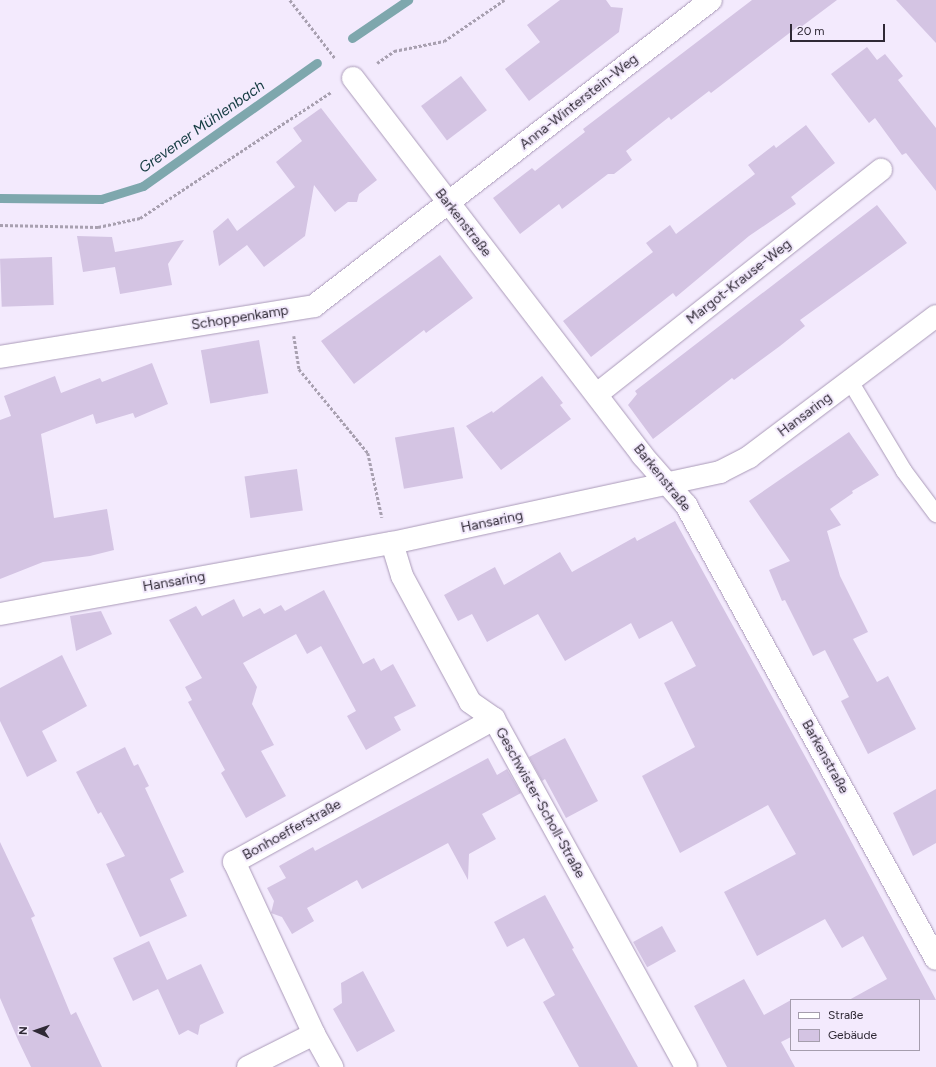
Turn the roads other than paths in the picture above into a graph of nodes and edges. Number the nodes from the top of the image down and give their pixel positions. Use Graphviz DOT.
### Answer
graph roads {
  1 [pos="711,0"];
  2 [pos="353,78"];
  3 [pos="881,170"];
  4 [pos="448,205"];
  5 [pos="936,316"];
  6 [pos="0,357"];
  7 [pos="850,381"];
  8 [pos="597,394"];
  9 [pos="668,485"];
  10 [pos="936,514"];
  11 [pos="392,543"];
  12 [pos="0,614"];
  13 [pos="494,719"];
  14 [pos="936,959"];
  15 [pos="314,1034"];
  16 [pos="248,1067"];
  17 [pos="332,1067"];
  18 [pos="686,1067"];
  1 -- 4 [label="street, Anna-Winterstein-Weg"];
  2 -- 4 [label="street, Barkenstraße"];
  3 -- 8 [label="street, Margot-Krause-Weg"];
  4 -- 6 [label="street, Schoppenkamp"];
  4 -- 8 [label="street, Barkenstraße"];
  5 -- 7 [label="street, Hansaring"];
  7 -- 9 [label="street, Hansaring"];
  7 -- 10 [label="lane"];
  8 -- 9 [label="street, Barkenstraße"];
  9 -- 11 [label="street, Hansaring"];
  9 -- 14 [label="street, Barkenstraße"];
  11 -- 12 [label="street, Hansaring"];
  11 -- 13 [label="street, Geschwister-Scholl-Straße"];
  13 -- 15 [label="street, Bonhoefferstraße"];
  13 -- 18 [label="street, Geschwister-Scholl-Straße"];
  15 -- 16 [label="street"];
  15 -- 17 [label="street, Bonhoefferstraße"];
}
